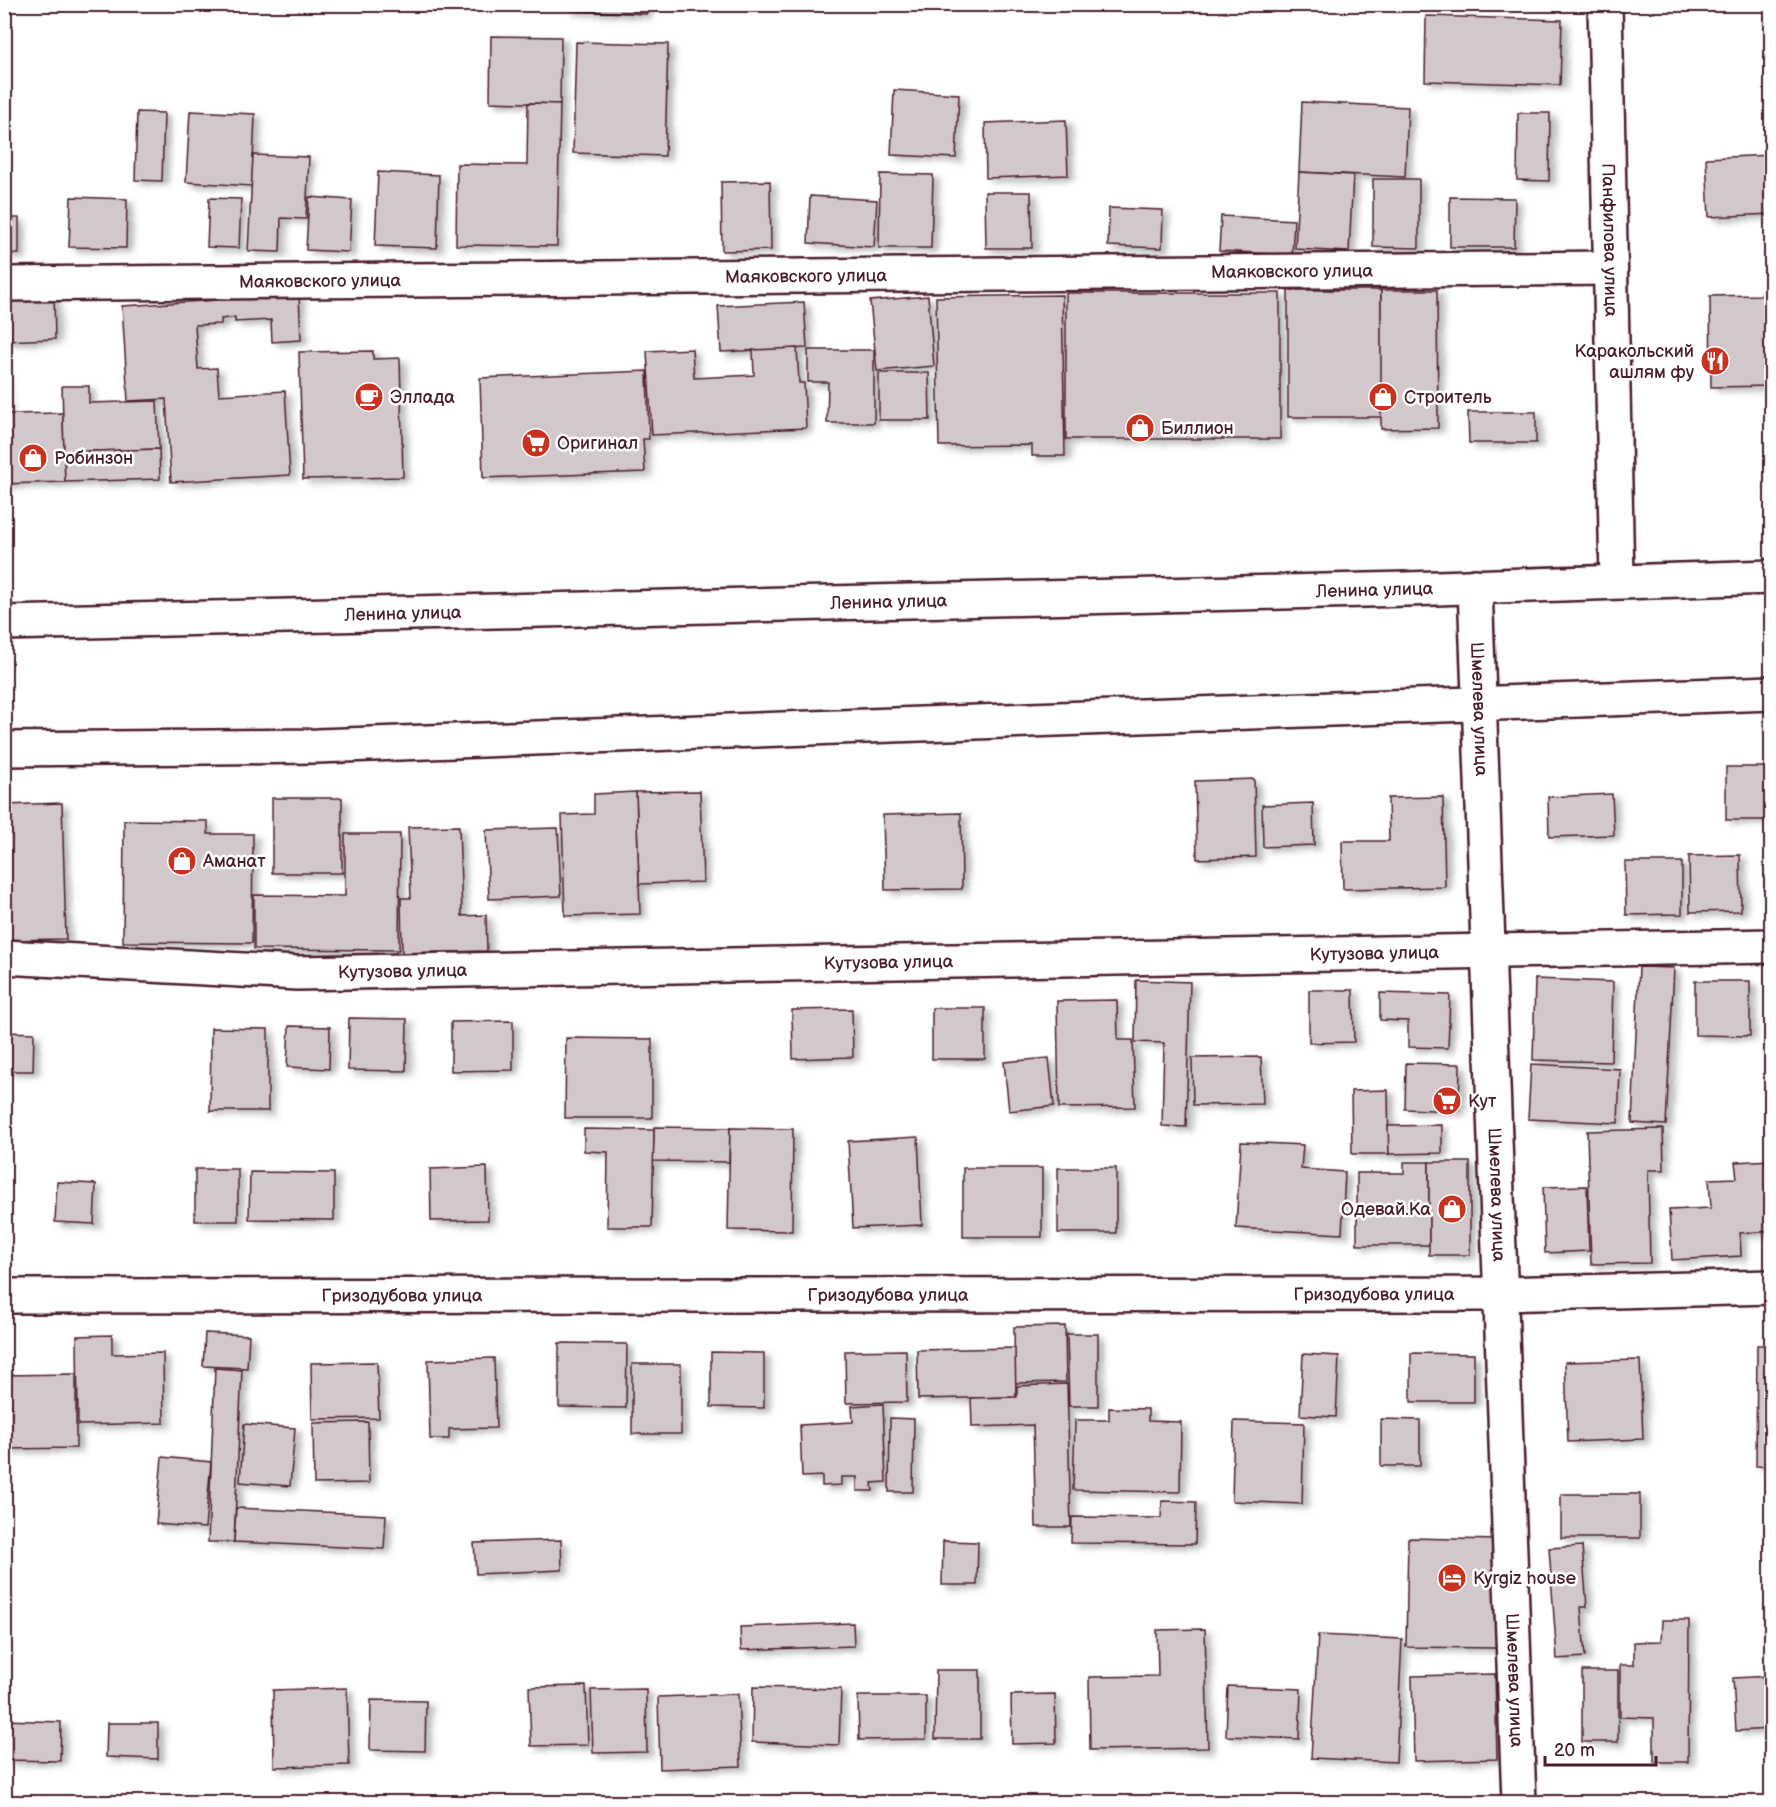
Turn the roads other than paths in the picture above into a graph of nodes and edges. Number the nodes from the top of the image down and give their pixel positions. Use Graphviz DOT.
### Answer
graph roads {
  1 [pos="1605,4"];
  2 [pos="1610,268"];
  3 [pos="4,284"];
  4 [pos="1772,577"];
  5 [pos="1617,581"];
  6 [pos="1475,586"];
  7 [pos="4,623"];
  8 [pos="1772,693"];
  9 [pos="1479,704"];
  10 [pos="4,749"];
  11 [pos="1772,946"];
  12 [pos="1488,951"];
  13 [pos="4,957"];
  14 [pos="1772,1287"];
  15 [pos="1500,1294"];
  16 [pos="4,1296"];
  17 [pos="1519,1803"];
  1 -- 2 [label="street, Панфилова улица"];
  2 -- 3 [label="street, Маяковского улица"];
  2 -- 5 [label="street, Панфилова улица"];
  4 -- 5 [label="street, Ленина улица"];
  5 -- 6 [label="street, Ленина улица"];
  6 -- 7 [label="street, Ленина улица"];
  6 -- 9 [label="street, Шмелева улица"];
  8 -- 9 [label="street"];
  9 -- 10 [label="street"];
  9 -- 12 [label="street, Шмелева улица"];
  11 -- 12 [label="street, Кутузова улица"];
  12 -- 13 [label="street, Кутузова улица"];
  12 -- 15 [label="street, Шмелева улица"];
  14 -- 15 [label="street, Гризодубова улица"];
  15 -- 16 [label="street, Гризодубова улица"];
  15 -- 17 [label="street, Шмелева улица"];
}
